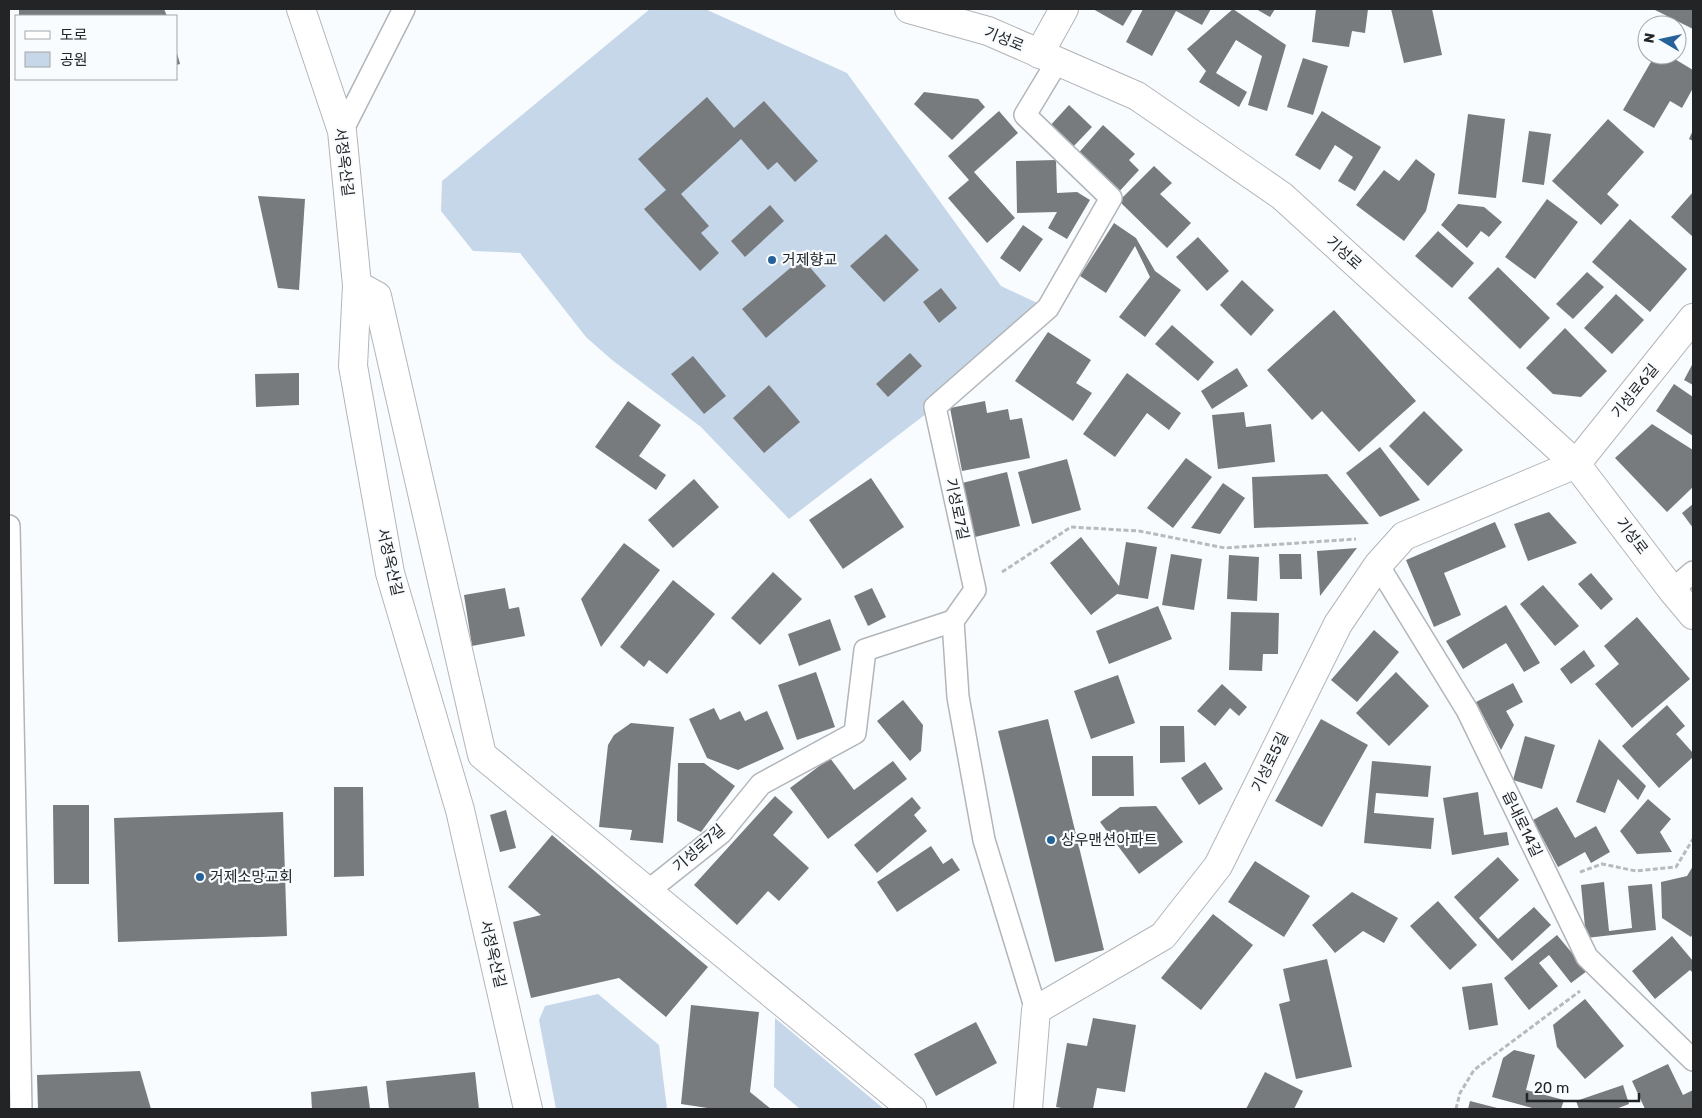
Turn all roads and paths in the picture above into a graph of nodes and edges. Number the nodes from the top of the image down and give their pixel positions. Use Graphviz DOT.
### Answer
graph roads {
  1 [pos="301,9"];
  2 [pos="404,9"];
  3 [pos="909,9"];
  4 [pos="1064,9"];
  5 [pos="1048,58"];
  6 [pos="342,131"];
  7 [pos="358,285"];
  8 [pos="1693,318"];
  9 [pos="1576,464"];
  10 [pos="9,526"];
  11 [pos="1404,536"];
  12 [pos="1378,565"];
  13 [pos="1693,572"];
  14 [pos="975,590"];
  15 [pos="1672,590"];
  16 [pos="1693,615"];
  17 [pos="953,621"];
  18 [pos="1693,839"];
  19 [pos="648,891"];
  20 [pos="1555,892"];
  21 [pos="1605,973"];
  22 [pos="1036,1010"];
  23 [pos="1693,1060"];
  24 [pos="21,1109"];
  25 [pos="528,1109"];
  26 [pos="912,1109"];
  27 [pos="1028,1109"];
  28 [pos="1456,1109"];
  1 -- 6 [label="street, 서정옥산길"];
  2 -- 6 [label="lane"];
  3 -- 5 [label="street, 기성로"];
  4 -- 5 [label="street"];
  5 -- 9 [label="street, 기성로"];
  5 -- 14 [label="lane, 기성로7길"];
  6 -- 7 [label="street, 서정옥산길"];
  7 -- 19 [label="street"];
  7 -- 25 [label="street, 서정옥산길"];
  8 -- 9 [label="street, 기성로6길"];
  9 -- 11 [label="street, 기성로5길"];
  9 -- 15 [label="street, 기성로"];
  10 -- 24 [label="lane"];
  11 -- 12 [label="street, 기성로5길"];
  11 -- 14 [label="path"];
  12 -- 20 [label="lane, 읍내로14길"];
  12 -- 22 [label="street, 기성로5길"];
  13 -- 15 [label="lane"];
  14 -- 17 [label="lane"];
  15 -- 16 [label="street, 기성로"];
  17 -- 19 [label="lane, 기성로7길"];
  17 -- 22 [label="lane"];
  18 -- 20 [label="path"];
  19 -- 26 [label="street"];
  20 -- 21 [label="lane, 읍내로14길"];
  21 -- 23 [label="lane, 읍내로14길"];
  21 -- 28 [label="path"];
  22 -- 27 [label="street"];
}
